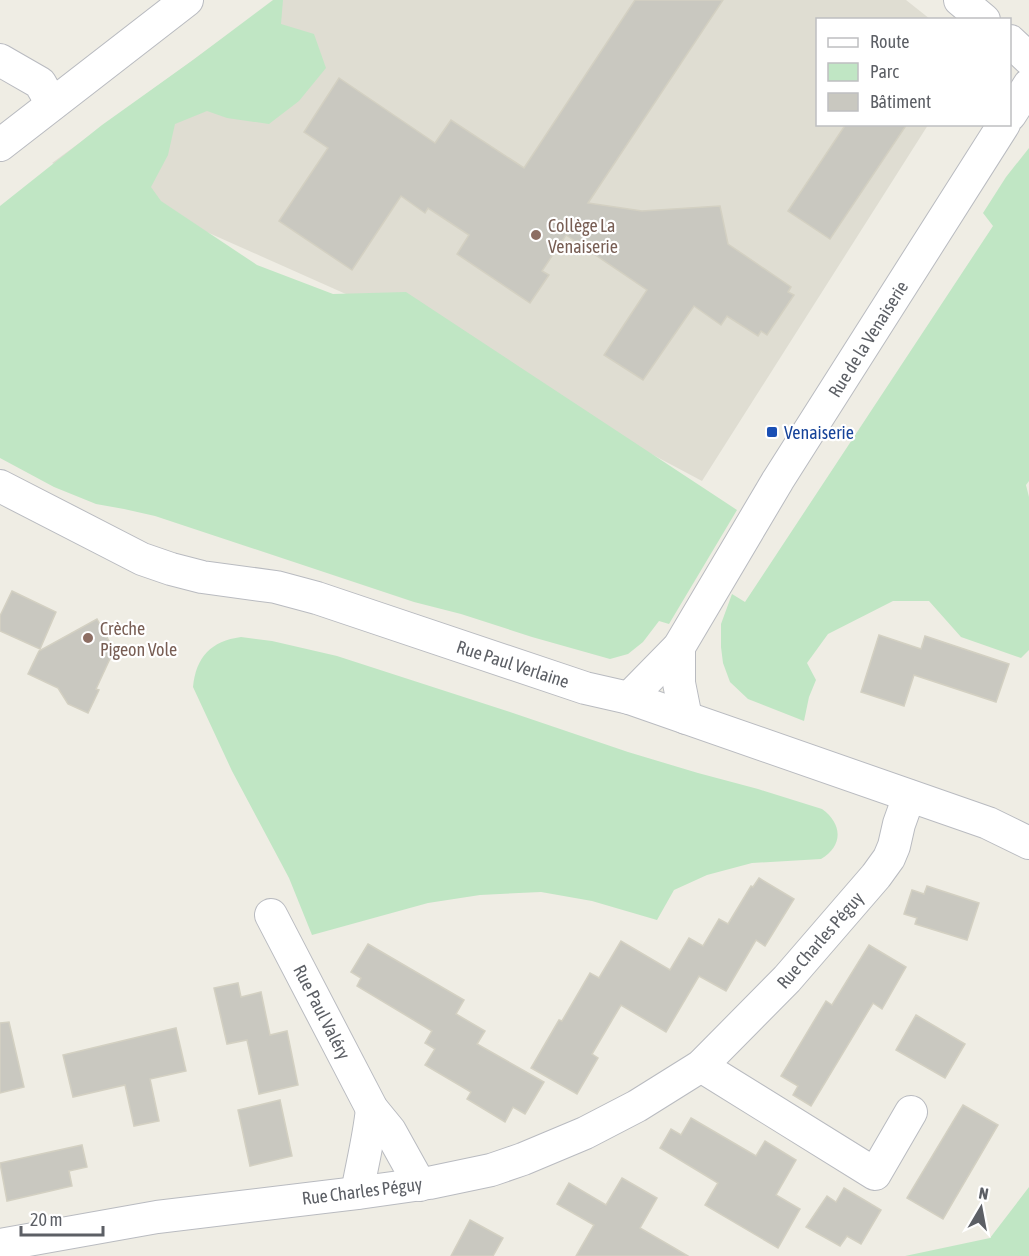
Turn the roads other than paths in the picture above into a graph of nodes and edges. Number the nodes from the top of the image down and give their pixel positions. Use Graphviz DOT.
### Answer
graph roads {
  1 [pos="187,0"];
  2 [pos="960,0"];
  3 [pos="982,18"];
  4 [pos="1011,42"];
  5 [pos="1029,59"];
  6 [pos="0,60"];
  7 [pos="1029,85"];
  8 [pos="52,104"];
  9 [pos="1011,113"];
  10 [pos="1003,126"];
  11 [pos="0,145"];
  12 [pos="0,486"];
  13 [pos="679,647"];
  14 [pos="629,698"];
  15 [pos="686,718"];
  16 [pos="909,796"];
  17 [pos="1029,843"];
  18 [pos="271,915"];
  19 [pos="701,1066"];
  20 [pos="372,1109"];
  21 [pos="911,1112"];
  22 [pos="420,1185"];
  23 [pos="357,1193"];
  24 [pos="0,1245"];
  1 -- 8 [label="street"];
  2 -- 3 [label="street"];
  4 -- 5 [label="street"];
  6 -- 8 [label="street"];
  7 -- 9 [label="street"];
  8 -- 11 [label="street"];
  10 -- 13 [label="street, Rue de la Venaiserie"];
  12 -- 14 [label="street, Rue Paul Verlaine"];
  13 -- 14 [label="street, Rue de la Venaiserie"];
  13 -- 15 [label="street"];
  14 -- 15 [label="street, Rue Paul Verlaine"];
  15 -- 16 [label="street, Rue Paul Verlaine"];
  16 -- 17 [label="street, Rue Paul Verlaine"];
  16 -- 19 [label="street, Rue Charles Péguy"];
  18 -- 20 [label="street, Rue Paul Valéry"];
  19 -- 21 [label="street"];
  19 -- 22 [label="street, Rue Charles Péguy"];
  20 -- 22 [label="street, Rue Paul Valéry"];
  20 -- 23 [label="street"];
  22 -- 23 [label="street, Rue Charles Péguy"];
  23 -- 24 [label="street, Rue Charles Péguy"];
}
